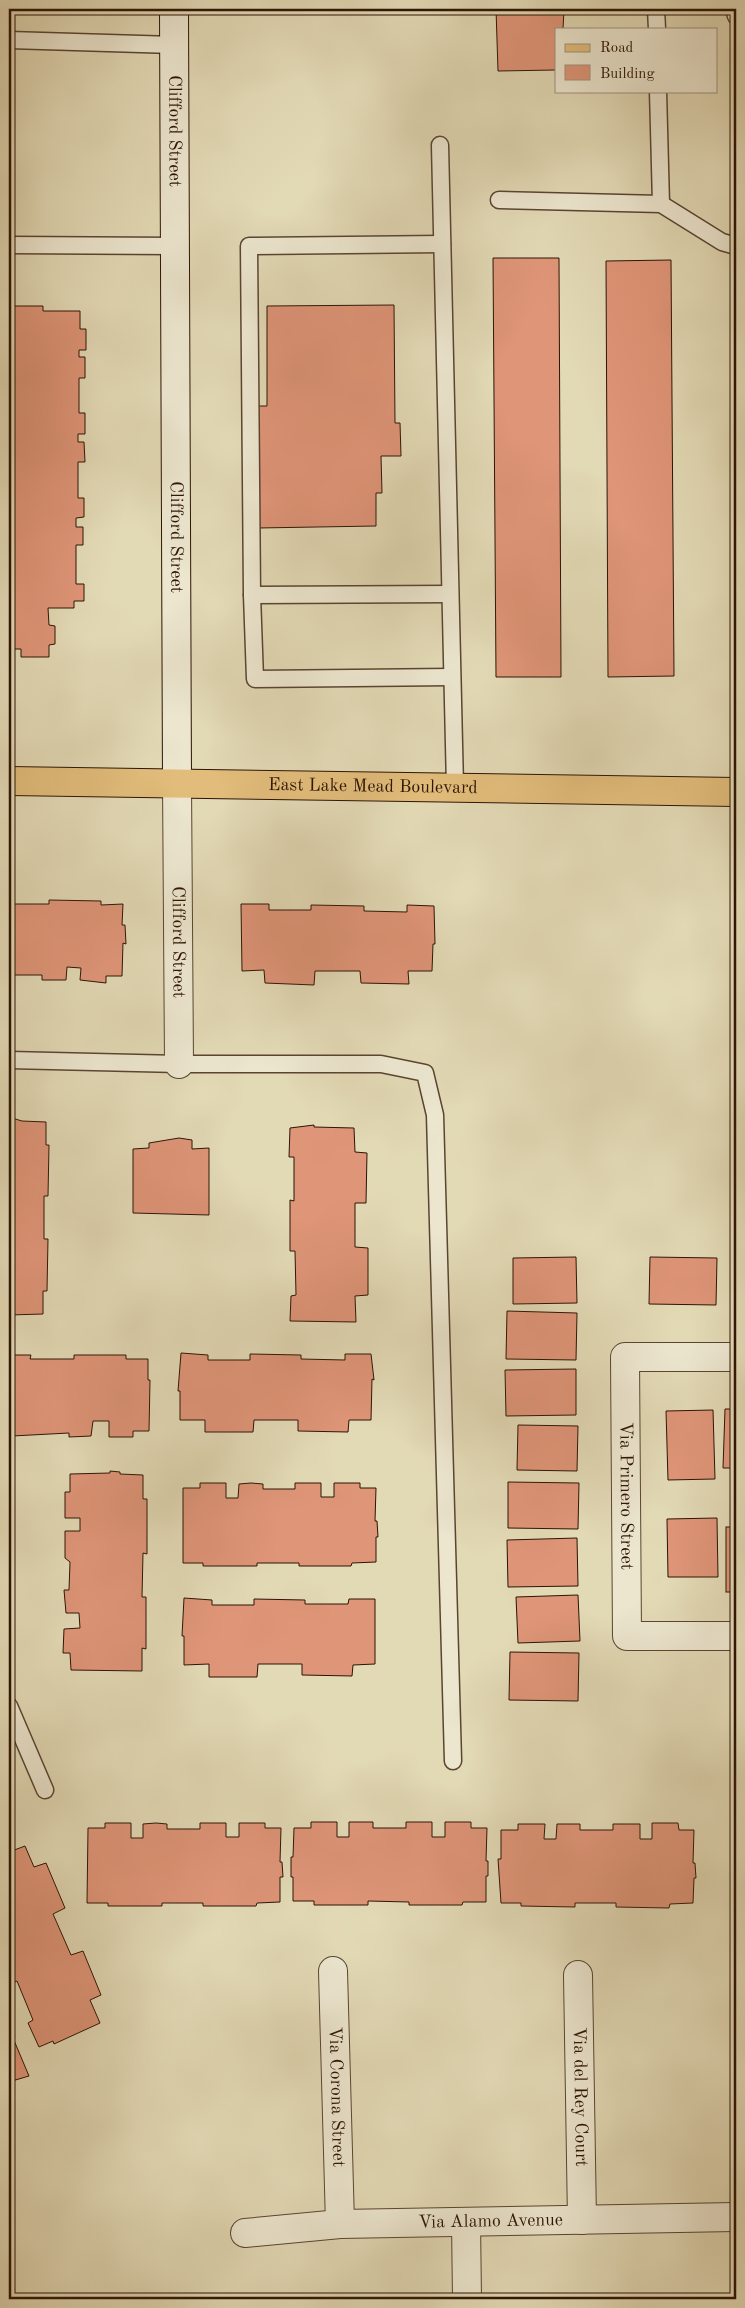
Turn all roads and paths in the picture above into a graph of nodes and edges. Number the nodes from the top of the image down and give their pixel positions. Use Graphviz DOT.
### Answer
graph roads {
  1 [pos="174,9"];
  2 [pos="656,9"];
  3 [pos="734,9"];
  4 [pos="736,16"];
  5 [pos="657,28"];
  6 [pos="9,40"];
  7 [pos="174,45"];
  8 [pos="658,92"];
  9 [pos="440,144"];
  10 [pos="498,200"];
  11 [pos="661,204"];
  12 [pos="442,244"];
  13 [pos="9,245"];
  14 [pos="175,246"];
  15 [pos="736,246"];
  16 [pos="450,594"];
  17 [pos="252,596"];
  18 [pos="452,676"];
  19 [pos="9,781"];
  20 [pos="177,783"];
  21 [pos="455,787"];
  22 [pos="736,792"];
  23 [pos="9,1060"];
  24 [pos="179,1064"];
  25 [pos="736,1357"];
  26 [pos="736,1636"];
  27 [pos="9,1706"];
  28 [pos="453,1760"];
  29 [pos="45,1790"];
  30 [pos="333,1971"];
  31 [pos="578,1975"];
  32 [pos="736,2217"];
  33 [pos="582,2220"];
  34 [pos="466,2222"];
  35 [pos="340,2224"];
  36 [pos="245,2233"];
  37 [pos="467,2299"];
  1 -- 7 [label="street, Clifford Street"];
  2 -- 5 [label="lane"];
  3 -- 4 [label="lane"];
  6 -- 7 [label="lane"];
  7 -- 14 [label="street, Clifford Street"];
  8 -- 11 [label="lane"];
  9 -- 12 [label="lane"];
  10 -- 11 [label="lane"];
  11 -- 15 [label="lane"];
  12 -- 16 [label="lane"];
  12 -- 17 [label="lane"];
  13 -- 14 [label="lane"];
  14 -- 20 [label="street, Clifford Street"];
  16 -- 17 [label="lane"];
  16 -- 18 [label="lane"];
  17 -- 18 [label="lane"];
  18 -- 21 [label="lane"];
  19 -- 20 [label="main road, East Lake Mead Boulevard"];
  20 -- 21 [label="main road, East Lake Mead Boulevard"];
  20 -- 24 [label="street, Clifford Street"];
  21 -- 22 [label="main road, East Lake Mead Boulevard"];
  23 -- 24 [label="lane"];
  24 -- 28 [label="lane"];
  25 -- 26 [label="street, Via Primero Street"];
  27 -- 29 [label="lane"];
  30 -- 35 [label="street, Via Corona Street"];
  31 -- 33 [label="street, Via del Rey Court"];
  32 -- 33 [label="street, Via Alamo Avenue"];
  33 -- 34 [label="street, Via Alamo Avenue"];
  34 -- 35 [label="street, Via Alamo Avenue"];
  34 -- 37 [label="street"];
  35 -- 36 [label="street, Via Alamo Avenue"];
}
